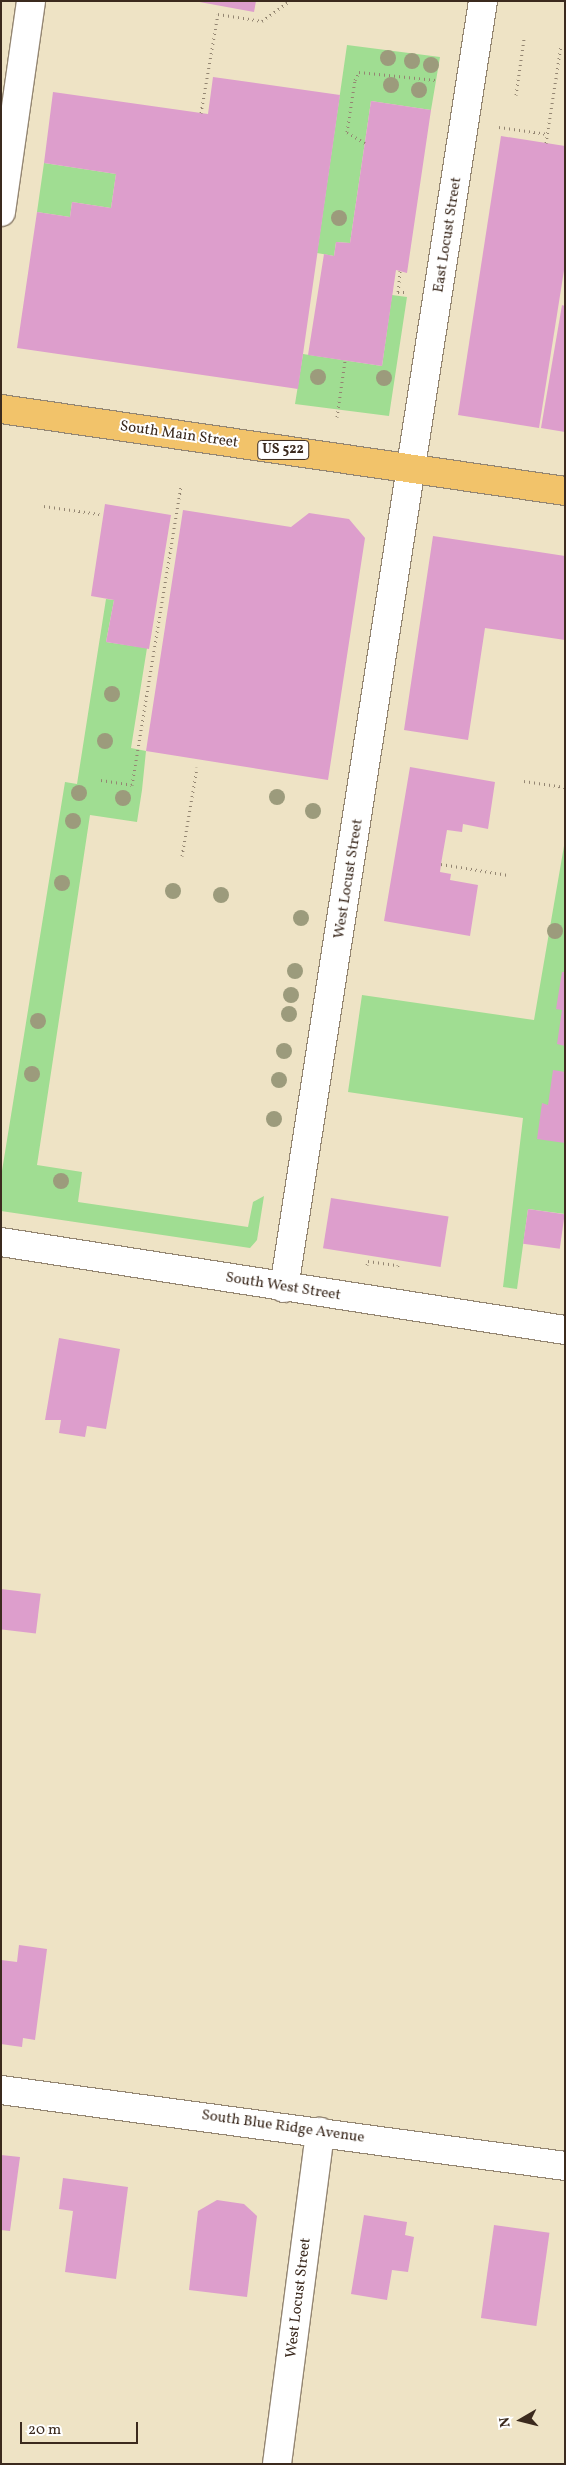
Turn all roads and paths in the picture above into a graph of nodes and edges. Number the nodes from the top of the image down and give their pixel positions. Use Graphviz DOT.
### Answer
graph roads {
  1 [pos="31,1"];
  2 [pos="290,1"];
  3 [pos="483,1"];
  4 [pos="524,39"];
  5 [pos="561,45"];
  6 [pos="444,81"];
  7 [pos="516,95"];
  8 [pos="201,113"];
  9 [pos="491,126"];
  10 [pos="547,134"];
  11 [pos="366,143"];
  12 [pos="546,143"];
  13 [pos="1,212"];
  14 [pos="400,272"];
  15 [pos="410,293"];
  16 [pos="345,361"];
  17 [pos="1,409"];
  18 [pos="337,417"];
  19 [pos="412,469"];
  20 [pos="181,488"];
  21 [pos="565,491"];
  22 [pos="44,506"];
  23 [pos="99,514"];
  24 [pos="197,768"];
  25 [pos="101,780"];
  26 [pos="524,781"];
  27 [pos="565,787"];
  28 [pos="182,856"];
  29 [pos="441,864"];
  30 [pos="508,875"];
  31 [pos="1,1242"];
  32 [pos="284,1288"];
  33 [pos="565,1330"];
  34 [pos="1,2090"];
  35 [pos="320,2132"];
  36 [pos="565,2166"];
  37 [pos="277,2464"];
  1 -- 13 [label="street"];
  2 -- 8 [label="path"];
  3 -- 19 [label="street, East Locust Street"];
  4 -- 7 [label="path"];
  5 -- 10 [label="path"];
  6 -- 11 [label="path"];
  9 -- 10 [label="path"];
  10 -- 12 [label="path"];
  14 -- 15 [label="path"];
  16 -- 18 [label="path"];
  17 -- 19 [label="main road, South Main Street / US 522"];
  19 -- 21 [label="main road, South Main Street / US 522"];
  19 -- 32 [label="street, West Locust Street"];
  20 -- 25 [label="path"];
  22 -- 23 [label="path"];
  24 -- 28 [label="path"];
  26 -- 27 [label="path"];
  29 -- 30 [label="path"];
  31 -- 32 [label="street, South West Street"];
  32 -- 33 [label="street, South West Street"];
  34 -- 35 [label="street, South Blue Ridge Avenue"];
  35 -- 36 [label="street, South Blue Ridge Avenue"];
  35 -- 37 [label="street, West Locust Street"];
}
